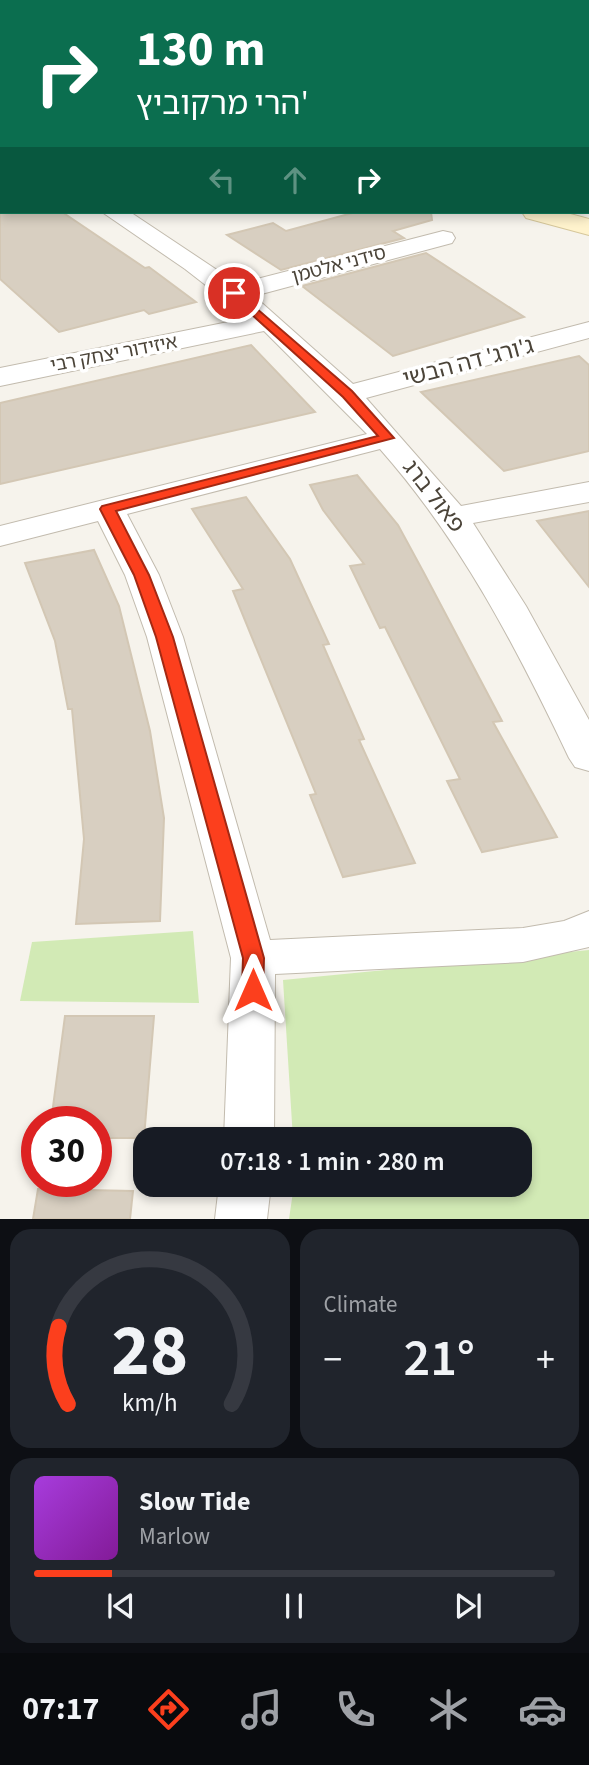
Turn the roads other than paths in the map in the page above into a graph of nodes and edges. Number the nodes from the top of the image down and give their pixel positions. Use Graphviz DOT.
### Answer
graph roads {
  1 [pos="117,214"];
  2 [pos="542,214"];
  3 [pos="589,227"];
  4 [pos="443,238"];
  5 [pos="234,293"];
  6 [pos="270,322"];
  7 [pos="589,330"];
  8 [pos="0,352"];
  9 [pos="11,375"];
  10 [pos="348,394"];
  11 [pos="387,438"];
  12 [pos="589,492"];
  13 [pos="108,509"];
  14 [pos="453,517"];
  15 [pos="0,536"];
  16 [pos="574,692"];
  17 [pos="589,758"];
  18 [pos="589,927"];
  19 [pos="254,958"];
  20 [pos="248,1127"];
  21 [pos="244,1197"];
  22 [pos="241,1219"];
  1 -- 5 [label="street, פאול ברג"];
  2 -- 3 [label="main road"];
  4 -- 5 [label="street, סידני אלטמן"];
  5 -- 6 [label="street, פאול ברג"];
  6 -- 9 [label="street, איזידור יצחק רבי"];
  6 -- 10 [label="street, פאול ברג"];
  7 -- 10 [label="street, ג'ורג' דה הבשי"];
  8 -- 9 [label="street"];
  10 -- 11 [label="street, פאול ברג"];
  11 -- 13 [label="street"];
  11 -- 14 [label="street, פאול ברג"];
  12 -- 14 [label="street"];
  13 -- 15 [label="street"];
  13 -- 19 [label="street"];
  14 -- 16 [label="street, פאול ברג"];
  16 -- 17 [label="street, פאול ברג"];
  18 -- 19 [label="street"];
  19 -- 20 [label="street"];
  21 -- 22 [label="street"];
}
